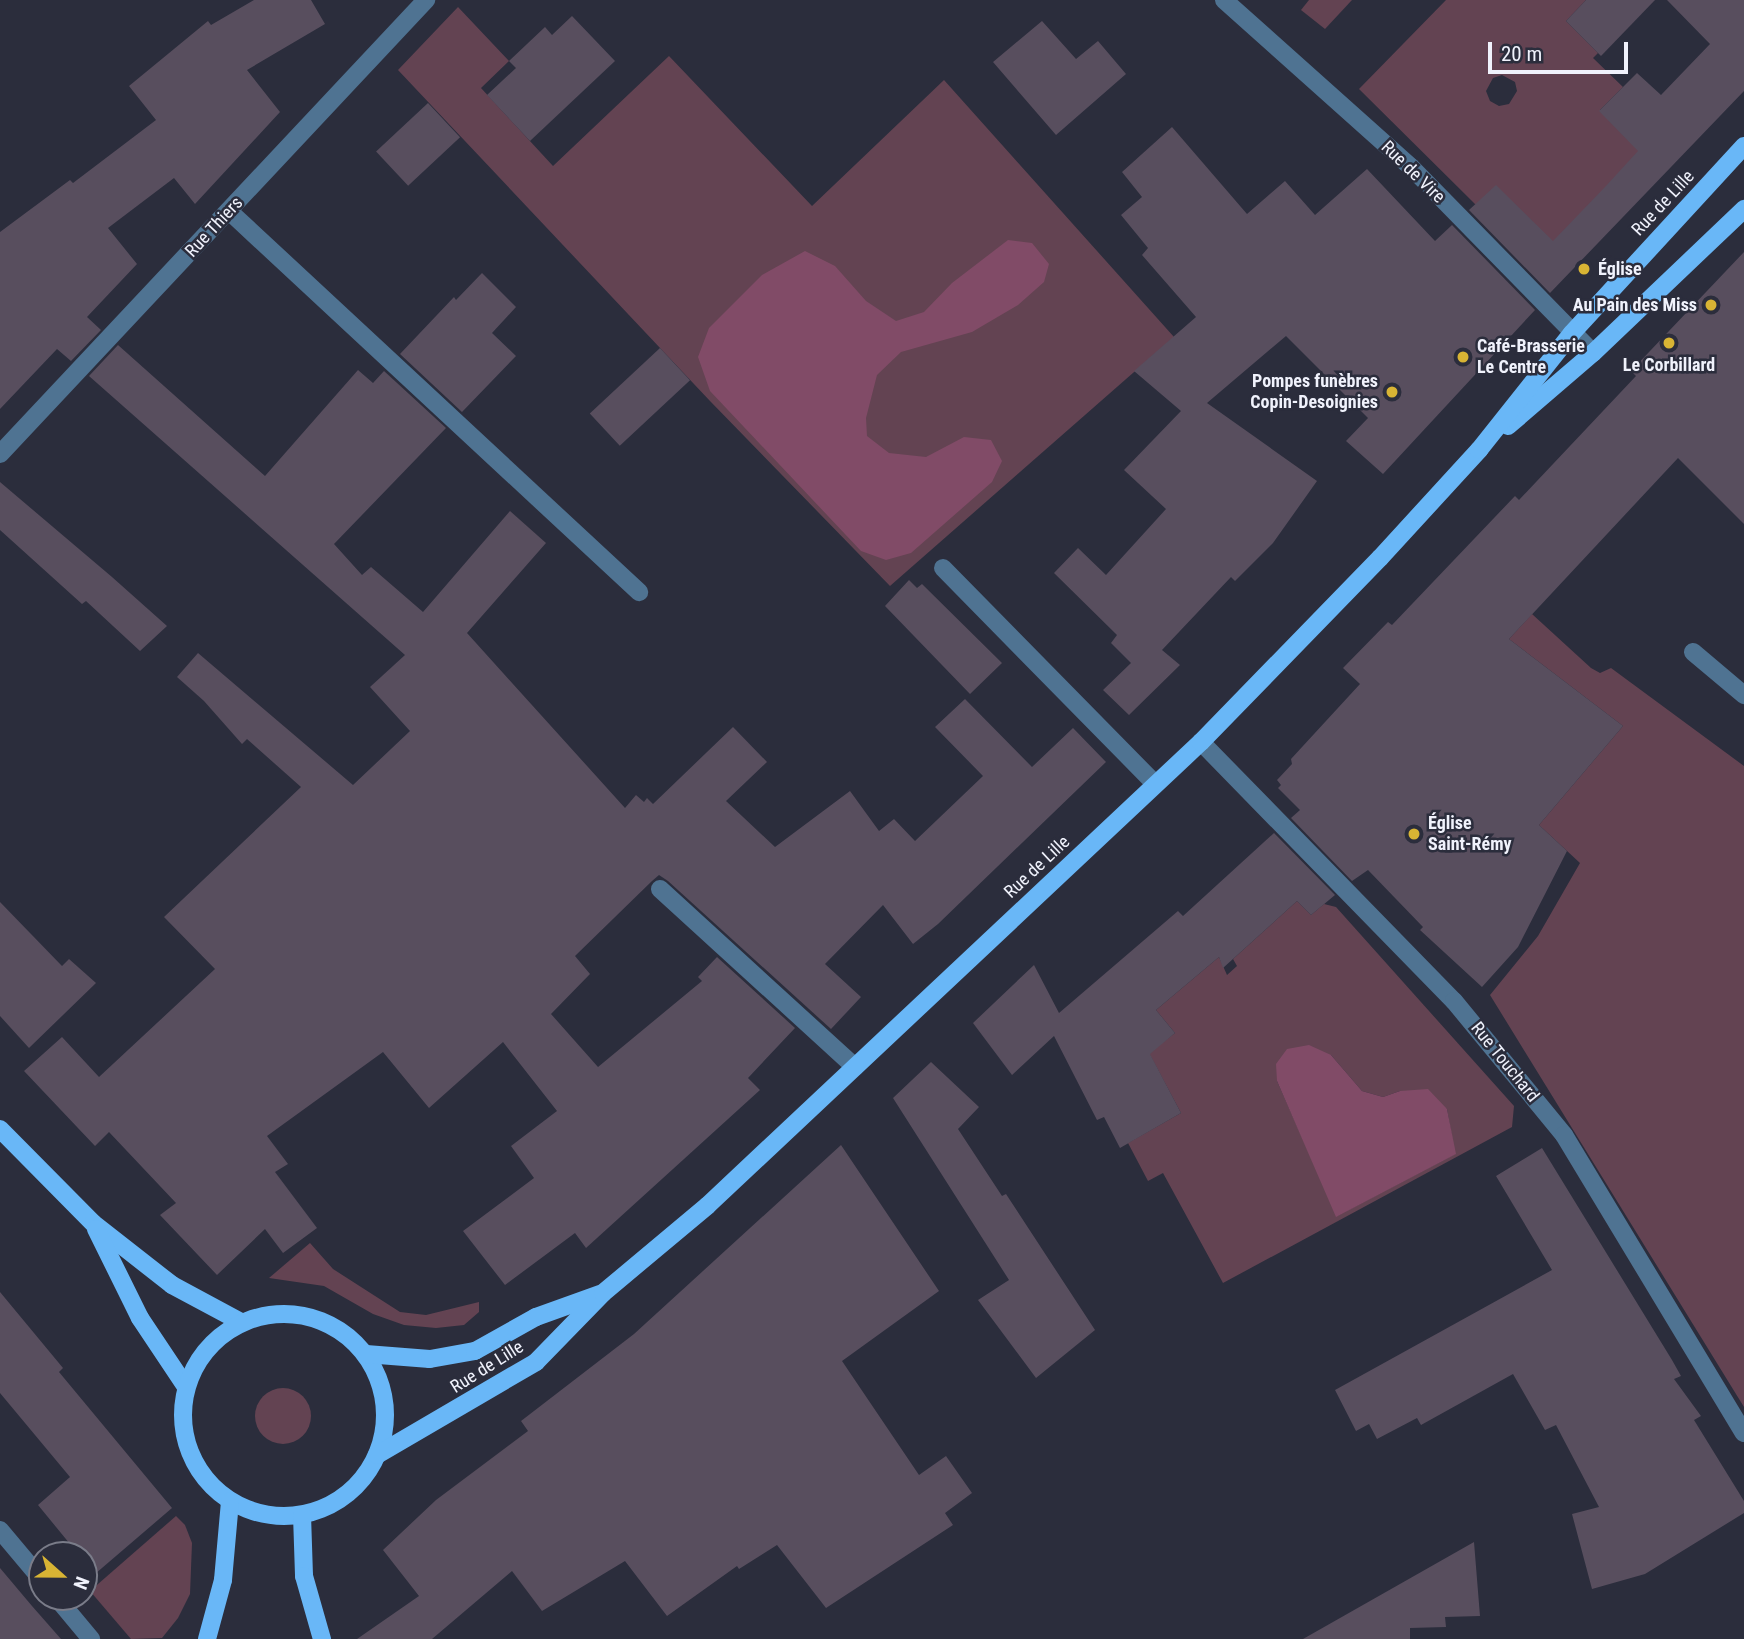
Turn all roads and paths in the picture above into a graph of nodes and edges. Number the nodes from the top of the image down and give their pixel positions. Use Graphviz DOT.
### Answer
graph roads {
  1 [pos="426,0"];
  2 [pos="1224,0"];
  3 [pos="1744,146"];
  4 [pos="1744,209"];
  5 [pos="229,211"];
  6 [pos="1572,333"];
  7 [pos="1593,353"];
  8 [pos="1479,450"];
  9 [pos="0,454"];
  10 [pos="943,568"];
  11 [pos="639,592"];
  12 [pos="1693,652"];
  13 [pos="1744,695"];
  14 [pos="1201,741"];
  15 [pos="1155,785"];
  16 [pos="660,889"];
  17 [pos="855,1067"];
  18 [pos="0,1129"];
  19 [pos="93,1223"];
  20 [pos="603,1293"];
  21 [pos="241,1322"];
  22 [pos="366,1354"];
  23 [pos="186,1387"];
  24 [pos="1744,1433"];
  25 [pos="377,1455"];
  26 [pos="230,1501"];
  27 [pos="302,1515"];
  28 [pos="0,1530"];
  29 [pos="28,1563"];
  30 [pos="68,1611"];
  31 [pos="91,1639"];
  32 [pos="207,1639"];
  33 [pos="322,1639"];
  1 -- 5 [label="street, Rue Thiers"];
  2 -- 6 [label="street, Rue de Vire"];
  3 -- 6 [label="main road, Rue de Lille"];
  4 -- 7 [label="main road, Rue de Lille"];
  5 -- 9 [label="street, Rue Thiers"];
  5 -- 11 [label="street"];
  6 -- 7 [label="street, Rue de Vire"];
  6 -- 8 [label="main road, Rue de Lille"];
  7 -- 8 [label="main road, Rue de Lille"];
  8 -- 14 [label="main road, Rue de Lille"];
  10 -- 15 [label="street"];
  12 -- 13 [label="street"];
  14 -- 15 [label="main road, Rue de Lille"];
  14 -- 24 [label="street, Rue Touchard"];
  15 -- 17 [label="main road, Rue de Lille"];
  16 -- 17 [label="street"];
  17 -- 20 [label="main road, Rue de Lille"];
  18 -- 19 [label="main road"];
  19 -- 21 [label="main road"];
  19 -- 23 [label="main road"];
  20 -- 22 [label="main road, Rue de Lille"];
  20 -- 25 [label="main road, Rue de Lille"];
  21 -- 22 [label="main road"];
  21 -- 23 [label="main road"];
  22 -- 25 [label="main road"];
  23 -- 26 [label="main road"];
  25 -- 27 [label="main road"];
  26 -- 27 [label="main road"];
  26 -- 32 [label="main road"];
  27 -- 33 [label="main road"];
  28 -- 29 [label="street"];
  30 -- 31 [label="street"];
}
